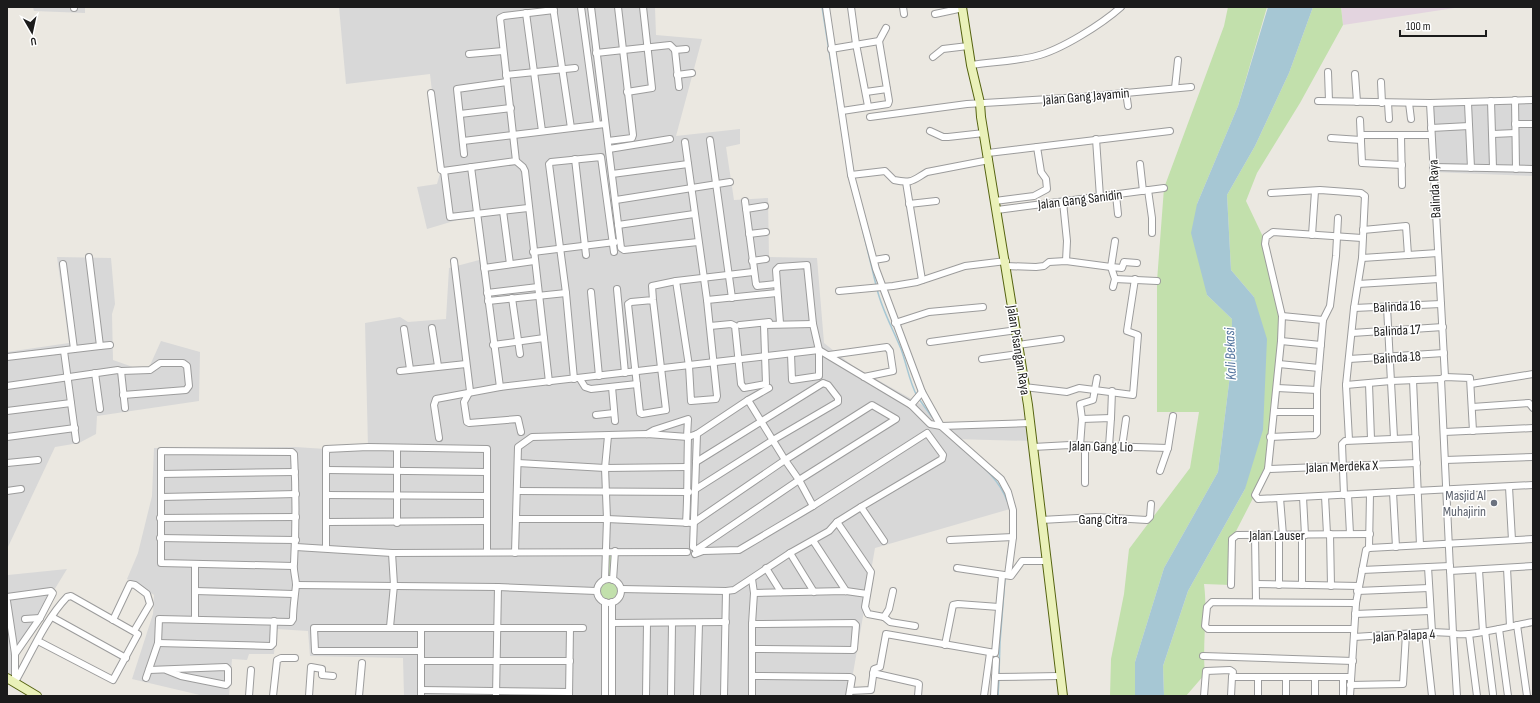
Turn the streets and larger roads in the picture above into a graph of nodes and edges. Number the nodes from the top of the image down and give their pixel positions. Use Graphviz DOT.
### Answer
graph roads {
  1 [pos="581,7"];
  2 [pos="591,7"];
  3 [pos="618,7"];
  4 [pos="643,7"];
  5 [pos="826,7"];
  6 [pos="851,7"];
  7 [pos="904,7"];
  8 [pos="963,7"];
  9 [pos="1122,7"];
  10 [pos="554,8"];
  11 [pos="526,13"];
  12 [pos="904,14"];
  13 [pos="935,14"];
  14 [pos="886,28"];
  15 [pos="879,41"];
  16 [pos="856,44"];
  17 [pos="968,46"];
  18 [pos="648,48"];
  19 [pos="831,48"];
  20 [pos="686,49"];
  21 [pos="675,50"];
  22 [pos="503,51"];
  23 [pos="622,51"];
  24 [pos="596,53"];
  25 [pos="469,54"];
  26 [pos="933,57"];
  27 [pos="1178,60"];
  28 [pos="971,65"];
  29 [pos="575,68"];
  30 [pos="562,70"];
  31 [pos="1328,72"];
  32 [pos="533,73"];
  33 [pos="692,73"];
  34 [pos="1356,74"];
  35 [pos="677,75"];
  36 [pos="506,79"];
  37 [pos="1381,82"];
  38 [pos="679,87"];
  39 [pos="1191,87"];
  40 [pos="1175,88"];
  41 [pos="887,89"];
  42 [pos="627,92"];
  43 [pos="866,92"];
  44 [pos="1126,92"];
  45 [pos="431,93"];
  46 [pos="1515,100"];
  47 [pos="1533,100"];
  48 [pos="1318,101"];
  49 [pos="1329,101"];
  50 [pos="1491,101"];
  51 [pos="1357,102"];
  52 [pos="980,103"];
  53 [pos="1385,103"];
  54 [pos="1430,103"];
  55 [pos="1468,103"];
  56 [pos="1409,104"];
  57 [pos="868,106"];
  58 [pos="1128,106"];
  59 [pos="511,108"];
  60 [pos="842,111"];
  61 [pos="460,114"];
  62 [pos="870,117"];
  63 [pos="1410,119"];
  64 [pos="1360,120"];
  65 [pos="1389,120"];
  66 [pos="598,124"];
  67 [pos="605,124"];
  68 [pos="1515,124"];
  69 [pos="1533,124"];
  70 [pos="1469,126"];
  71 [pos="571,128"];
  72 [pos="1431,128"];
  73 [pos="1170,130"];
  74 [pos="542,131"];
  75 [pos="930,131"];
  76 [pos="1516,132"];
  77 [pos="984,133"];
  78 [pos="1493,134"];
  79 [pos="514,135"];
  80 [pos="1431,135"];
  81 [pos="1401,136"];
  82 [pos="1361,137"];
  83 [pos="1331,138"];
  84 [pos="670,139"];
  85 [pos="1096,139"];
  86 [pos="710,140"];
  87 [pos="463,141"];
  88 [pos="608,141"];
  89 [pos="685,142"];
  90 [pos="1036,147"];
  91 [pos="609,149"];
  92 [pos="464,154"];
  93 [pos="988,156"];
  94 [pos="575,159"];
  95 [pos="606,160"];
  96 [pos="516,161"];
  97 [pos="688,164"];
  98 [pos="1140,164"];
  99 [pos="1402,165"];
  100 [pos="471,167"];
  101 [pos="1433,167"];
  102 [pos="1470,168"];
  103 [pos="1492,168"];
  104 [pos="1516,169"];
  105 [pos="1533,169"];
  106 [pos="444,171"];
  107 [pos="612,174"];
  108 [pos="851,176"];
  109 [pos="730,182"];
  110 [pos="906,182"];
  111 [pos="716,184"];
  112 [pos="1402,185"];
  113 [pos="691,188"];
  114 [pos="1164,188"];
  115 [pos="1146,191"];
  116 [pos="1315,191"];
  117 [pos="1271,193"];
  118 [pos="1116,195"];
  119 [pos="1100,197"];
  120 [pos="616,200"];
  121 [pos="745,201"];
  122 [pos="936,201"];
  123 [pos="1063,202"];
  124 [pos="909,204"];
  125 [pos="765,206"];
  126 [pos="996,206"];
  127 [pos="528,208"];
  128 [pos="746,209"];
  129 [pos="503,211"];
  130 [pos="477,214"];
  131 [pos="694,214"];
  132 [pos="1118,214"];
  133 [pos="1338,218"];
  134 [pos="618,225"];
  135 [pos="1363,230"];
  136 [pos="766,232"];
  137 [pos="1152,233"];
  138 [pos="749,234"];
  139 [pos="1312,235"];
  140 [pos="1337,237"];
  141 [pos="1362,238"];
  142 [pos="1115,241"];
  143 [pos="620,242"];
  144 [pos="698,242"];
  145 [pos="612,243"];
  146 [pos="586,246"];
  147 [pos="560,249"];
  148 [pos="533,252"];
  149 [pos="614,252"];
  150 [pos="1438,253"];
  151 [pos="586,255"];
  152 [pos="1408,255"];
  153 [pos="90,257"];
  154 [pos="886,258"];
  155 [pos="1362,258"];
  156 [pos="766,259"];
  157 [pos="874,260"];
  158 [pos="454,261"];
  159 [pos="534,261"];
  160 [pos="752,261"];
  161 [pos="1066,261"];
  162 [pos="1137,263"];
  163 [pos="63,264"];
  164 [pos="510,264"];
  165 [pos="1006,264"];
  166 [pos="1112,267"];
  167 [pos="484,268"];
  168 [pos="753,272"];
  169 [pos="728,274"];
  170 [pos="702,278"];
  171 [pos="1115,279"];
  172 [pos="1135,279"];
  173 [pos="1439,279"];
  174 [pos="922,280"];
  175 [pos="676,281"];
  176 [pos="1157,281"];
  177 [pos="776,284"];
  178 [pos="1358,284"];
  179 [pos="882,286"];
  180 [pos="538,287"];
  181 [pos="1113,287"];
  182 [pos="617,289"];
  183 [pos="839,291"];
  184 [pos="591,292"];
  185 [pos="487,293"];
  186 [pos="566,293"];
  187 [pos="777,293"];
  188 [pos="539,296"];
  189 [pos="512,298"];
  190 [pos="732,298"];
  191 [pos="653,300"];
  192 [pos="707,300"];
  193 [pos="488,301"];
  194 [pos="1441,304"];
  195 [pos="982,307"];
  196 [pos="1387,307"];
  197 [pos="1354,308"];
  198 [pos="1282,316"];
  199 [pos="1323,320"];
  200 [pos="780,322"];
  201 [pos="895,323"];
  202 [pos="813,324"];
  203 [pos="740,325"];
  204 [pos="710,326"];
  205 [pos="1443,327"];
  206 [pos="432,328"];
  207 [pos="404,329"];
  208 [pos="1016,330"];
  209 [pos="1352,332"];
  210 [pos="1389,332"];
  211 [pos="544,338"];
  212 [pos="1061,339"];
  213 [pos="1281,341"];
  214 [pos="518,342"];
  215 [pos="930,342"];
  216 [pos="110,345"];
  217 [pos="493,345"];
  218 [pos="1018,345"];
  219 [pos="1320,345"];
  220 [pos="100,346"];
  221 [pos="74,349"];
  222 [pos="819,350"];
  223 [pos="64,351"];
  224 [pos="1444,353"];
  225 [pos="520,354"];
  226 [pos="791,354"];
  227 [pos="829,354"];
  228 [pos="1019,354"];
  229 [pos="7,357"];
  230 [pos="766,357"];
  231 [pos="1391,358"];
  232 [pos="738,359"];
  233 [pos="982,359"];
  234 [pos="1349,359"];
  235 [pos="714,363"];
  236 [pos="466,364"];
  237 [pos="1279,364"];
  238 [pos="438,366"];
  239 [pos="689,366"];
  240 [pos="1319,368"];
  241 [pos="410,369"];
  242 [pos="662,369"];
  243 [pos="636,370"];
  244 [pos="121,371"];
  245 [pos="400,371"];
  246 [pos="96,373"];
  247 [pos="625,373"];
  248 [pos="1533,374"];
  249 [pos="599,376"];
  250 [pos="864,377"];
  251 [pos="68,378"];
  252 [pos="1097,378"];
  253 [pos="1443,378"];
  254 [pos="577,379"];
  255 [pos="1413,380"];
  256 [pos="1391,381"];
  257 [pos="549,382"];
  258 [pos="637,384"];
  259 [pos="1369,384"];
  260 [pos="1471,384"];
  261 [pos="1346,385"];
  262 [pos="7,386"];
  263 [pos="500,387"];
  264 [pos="612,387"];
  265 [pos="1024,387"];
  266 [pos="769,388"];
  267 [pos="1277,388"];
  268 [pos="1096,389"];
  269 [pos="1317,390"];
  270 [pos="1112,391"];
  271 [pos="470,392"];
  272 [pos="922,392"];
  273 [pos="123,395"];
  274 [pos="748,400"];
  275 [pos="71,403"];
  276 [pos="911,405"];
  277 [pos="1472,407"];
  278 [pos="124,408"];
  279 [pos="1533,408"];
  280 [pos="100,409"];
  281 [pos="7,411"];
  282 [pos="1274,412"];
  283 [pos="1317,412"];
  284 [pos="1533,412"];
  285 [pos="614,413"];
  286 [pos="596,415"];
  287 [pos="1173,416"];
  288 [pos="1111,418"];
  289 [pos="1082,419"];
  290 [pos="1126,419"];
  291 [pos="762,420"];
  292 [pos="615,421"];
  293 [pos="1030,423"];
  294 [pos="941,426"];
  295 [pos="75,428"];
  296 [pos="1533,428"];
  297 [pos="1473,431"];
  298 [pos="521,432"];
  299 [pos="1444,432"];
  300 [pos="647,434"];
  301 [pos="697,434"];
  302 [pos="608,436"];
  303 [pos="7,437"];
  304 [pos="688,437"];
  305 [pos="1270,437"];
  306 [pos="439,438"];
  307 [pos="1394,438"];
  308 [pos="1416,438"];
  309 [pos="1371,439"];
  310 [pos="76,440"];
  311 [pos="773,440"];
  312 [pos="1350,440"];
  313 [pos="1082,446"];
  314 [pos="1109,446"];
  315 [pos="1033,447"];
  316 [pos="1122,447"];
  317 [pos="397,448"];
  318 [pos="1168,448"];
  319 [pos="1533,456"];
  320 [pos="38,460"];
  321 [pos="785,460"];
  322 [pos="1445,460"];
  323 [pos="696,462"];
  324 [pos="7,463"];
  325 [pos="518,463"];
  326 [pos="1417,463"];
  327 [pos="1343,466"];
  328 [pos="686,467"];
  329 [pos="605,468"];
  330 [pos="1268,469"];
  331 [pos="327,470"];
  332 [pos="398,471"];
  333 [pos="1160,471"];
  334 [pos="295,472"];
  335 [pos="487,472"];
  336 [pos="161,474"];
  337 [pos="799,480"];
  338 [pos="1085,483"];
  339 [pos="1533,485"];
  340 [pos="1509,487"];
  341 [pos="21,489"];
  342 [pos="696,489"];
  343 [pos="1447,490"];
  344 [pos="7,491"];
  345 [pos="517,491"];
  346 [pos="1418,491"];
  347 [pos="607,492"];
  348 [pos="689,492"];
  349 [pos="1393,492"];
  350 [pos="296,494"];
  351 [pos="1370,494"];
  352 [pos="326,495"];
  353 [pos="1346,495"];
  354 [pos="397,496"];
  355 [pos="487,496"];
  356 [pos="1325,496"];
  357 [pos="161,497"];
  358 [pos="1303,497"];
  359 [pos="1280,498"];
  360 [pos="1151,504"];
  361 [pos="813,506"];
  362 [pos="861,507"];
  363 [pos="296,517"];
  364 [pos="160,518"];
  365 [pos="517,519"];
  366 [pos="607,519"];
  367 [pos="1041,520"];
  368 [pos="487,521"];
  369 [pos="327,522"];
  370 [pos="837,522"];
  371 [pos="397,523"];
  372 [pos="686,523"];
  373 [pos="693,523"];
  374 [pos="1304,534"];
  375 [pos="1328,534"];
  376 [pos="1350,534"];
  377 [pos="1370,534"];
  378 [pos="1255,535"];
  379 [pos="1281,535"];
  380 [pos="1013,537"];
  381 [pos="160,538"];
  382 [pos="1533,539"];
  383 [pos="296,540"];
  384 [pos="950,540"];
  385 [pos="1512,540"];
  386 [pos="884,541"];
  387 [pos="814,542"];
  388 [pos="1449,544"];
  389 [pos="1420,545"];
  390 [pos="1396,546"];
  391 [pos="296,547"];
  392 [pos="326,548"];
  393 [pos="1369,548"];
  394 [pos="695,550"];
  395 [pos="606,551"];
  396 [pos="615,551"];
  397 [pos="487,552"];
  398 [pos="392,553"];
  399 [pos="515,553"];
  400 [pos="790,553"];
  401 [pos="1046,560"];
  402 [pos="195,564"];
  403 [pos="293,566"];
  404 [pos="1533,566"];
  405 [pos="1428,567"];
  406 [pos="766,568"];
  407 [pos="957,568"];
  408 [pos="1450,568"];
  409 [pos="1507,568"];
  410 [pos="1362,570"];
  411 [pos="1479,570"];
  412 [pos="1005,575"];
  413 [pos="605,579"];
  414 [pos="752,579"];
  415 [pos="613,580"];
  416 [pos="1256,584"];
  417 [pos="296,585"];
  418 [pos="1231,585"];
  419 [pos="1279,585"];
  420 [pos="1302,585"];
  421 [pos="394,586"];
  422 [pos="1331,586"];
  423 [pos="498,587"];
  424 [pos="1429,588"];
  425 [pos="621,589"];
  426 [pos="1358,589"];
  427 [pos="195,591"];
  428 [pos="596,591"];
  429 [pos="726,591"];
  430 [pos="846,591"];
  431 [pos="893,591"];
  432 [pos="781,592"];
  433 [pos="814,592"];
  434 [pos="754,593"];
  435 [pos="293,594"];
  436 [pos="867,594"];
  437 [pos="7,597"];
  438 [pos="7,601"];
  439 [pos="608,602"];
  440 [pos="1256,602"];
  441 [pos="1356,603"];
  442 [pos="999,607"];
  443 [pos="1430,611"];
  444 [pos="1355,614"];
  445 [pos="52,617"];
  446 [pos="884,617"];
  447 [pos="40,618"];
  448 [pos="25,619"];
  449 [pos="195,619"];
  450 [pos="114,620"];
  451 [pos="274,621"];
  452 [pos="726,622"];
  453 [pos="1533,622"];
  454 [pos="647,623"];
  455 [pos="672,623"];
  456 [pos="699,623"];
  457 [pos="612,624"];
  458 [pos="752,624"];
  459 [pos="1517,625"];
  460 [pos="915,626"];
  461 [pos="1510,626"];
  462 [pos="390,628"];
  463 [pos="421,628"];
  464 [pos="496,628"];
  465 [pos="570,628"];
  466 [pos="582,628"];
  467 [pos="1499,628"];
  468 [pos="1354,630"];
  469 [pos="134,631"];
  470 [pos="1484,632"];
  471 [pos="1428,633"];
  472 [pos="1406,634"];
  473 [pos="1455,634"];
  474 [pos="1469,634"];
  475 [pos="1354,637"];
  476 [pos="38,641"];
  477 [pos="158,643"];
  478 [pos="945,645"];
  479 [pos="752,649"];
  480 [pos="421,651"];
  481 [pos="990,653"];
  482 [pos="15,654"];
  483 [pos="1203,656"];
  484 [pos="126,658"];
  485 [pos="295,658"];
  486 [pos="496,660"];
  487 [pos="996,660"];
  488 [pos="422,661"];
  489 [pos="570,661"];
  490 [pos="1353,661"];
  491 [pos="362,663"];
  492 [pos="149,670"];
  493 [pos="166,670"];
  494 [pos="251,670"];
  495 [pos="873,673"];
  496 [pos="333,676"];
  497 [pos="753,676"];
  498 [pos="1060,676"];
  499 [pos="1351,676"];
  500 [pos="1232,677"];
  501 [pos="1258,677"];
  502 [pos="1286,677"];
  503 [pos="1315,677"];
  504 [pos="1343,677"];
  505 [pos="146,678"];
  506 [pos="999,678"];
  507 [pos="11,680"];
  508 [pos="1350,685"];
  509 [pos="608,688"];
  510 [pos="421,693"];
  511 [pos="850,693"];
  512 [pos="871,693"];
  513 [pos="496,694"];
  514 [pos="569,694"];
  515 [pos="1493,694"];
  516 [pos="38,696"];
  517 [pos="249,696"];
  518 [pos="273,696"];
  519 [pos="309,696"];
  520 [pos="359,696"];
  521 [pos="605,696"];
  522 [pos="612,696"];
  523 [pos="646,696"];
  524 [pos="671,696"];
  525 [pos="697,696"];
  526 [pos="724,696"];
  527 [pos="752,696"];
  528 [pos="918,696"];
  529 [pos="984,696"];
  530 [pos="994,696"];
  531 [pos="1063,696"];
  532 [pos="1204,696"];
  533 [pos="1231,696"];
  534 [pos="1258,696"];
  535 [pos="1286,696"];
  536 [pos="1315,696"];
  537 [pos="1343,696"];
  538 [pos="1350,696"];
  539 [pos="1432,696"];
  540 [pos="1457,696"];
  541 [pos="1477,696"];
  542 [pos="1508,696"];
  543 [pos="1527,696"];
  1 -- 66 [label="street"];
  2 -- 24 [label="street"];
  3 -- 23 [label="street"];
  4 -- 18 [label="street"];
  5 -- 19 [label="street"];
  6 -- 16 [label="street"];
  7 -- 12 [label="street"];
  8 -- 13 [label="street"];
  8 -- 17 [label="street, Jalan Pisangan Raya"];
  9 -- 28 [label="street"];
  10 -- 11 [label="street"];
  10 -- 30 [label="street"];
  11 -- 22 [label="street"];
  11 -- 32 [label="street"];
  14 -- 15 [label="street"];
  15 -- 16 [label="street"];
  15 -- 41 [label="street"];
  16 -- 19 [label="street"];
  16 -- 43 [label="street"];
  17 -- 26 [label="street"];
  17 -- 28 [label="street, Jalan Pisangan Raya"];
  18 -- 21 [label="street"];
  18 -- 23 [label="street"];
  18 -- 42 [label="street"];
  19 -- 60 [label="street"];
  20 -- 21 [label="street"];
  21 -- 35 [label="street"];
  22 -- 25 [label="street"];
  22 -- 36 [label="street"];
  23 -- 24 [label="street"];
  23 -- 42 [label="street"];
  24 -- 67 [label="street"];
  27 -- 40 [label="street"];
  28 -- 52 [label="street, Jalan Pisangan Raya"];
  29 -- 30 [label="street"];
  30 -- 32 [label="street"];
  30 -- 71 [label="street"];
  31 -- 49 [label="street"];
  32 -- 36 [label="street"];
  32 -- 74 [label="street"];
  33 -- 35 [label="street"];
  34 -- 51 [label="street"];
  35 -- 38 [label="street"];
  36 -- 59 [label="street"];
  36 -- 61 [label="street"];
  37 -- 53 [label="street"];
  39 -- 40 [label="street, Jalan Gang Jayamin"];
  40 -- 44 [label="street, Jalan Gang Jayamin"];
  41 -- 43 [label="street"];
  41 -- 57 [label="street"];
  42 -- 88 [label="street"];
  43 -- 57 [label="street"];
  44 -- 52 [label="street, Jalan Gang Jayamin"];
  44 -- 58 [label="street"];
  45 -- 106 [label="street"];
  46 -- 47 [label="street"];
  46 -- 50 [label="street"];
  46 -- 68 [label="street"];
  48 -- 49 [label="street"];
  49 -- 51 [label="street"];
  50 -- 55 [label="street"];
  50 -- 78 [label="street"];
  51 -- 53 [label="street"];
  52 -- 62 [label="street, Jalan Gang Jayamin"];
  52 -- 77 [label="street, Jalan Pisangan Raya"];
  53 -- 56 [label="street"];
  53 -- 65 [label="street"];
  54 -- 55 [label="street"];
  54 -- 56 [label="street"];
  54 -- 72 [label="street, Balinda Raya"];
  55 -- 70 [label="street"];
  56 -- 63 [label="street"];
  57 -- 60 [label="street"];
  59 -- 61 [label="street"];
  59 -- 79 [label="street"];
  60 -- 108 [label="street"];
  61 -- 87 [label="street"];
  64 -- 82 [label="street"];
  66 -- 67 [label="street"];
  66 -- 71 [label="street"];
  67 -- 88 [label="street"];
  68 -- 69 [label="street"];
  68 -- 76 [label="street"];
  70 -- 72 [label="street"];
  70 -- 102 [label="street"];
  71 -- 74 [label="street"];
  72 -- 80 [label="street, Balinda Raya"];
  73 -- 85 [label="street"];
  74 -- 79 [label="street"];
  75 -- 77 [label="street"];
  76 -- 78 [label="street"];
  76 -- 104 [label="street"];
  77 -- 93 [label="street, Jalan Pisangan Raya"];
  78 -- 103 [label="street"];
  79 -- 87 [label="street"];
  79 -- 96 [label="street"];
  80 -- 81 [label="street"];
  80 -- 101 [label="street, Balinda Raya"];
  81 -- 82 [label="street"];
  81 -- 99 [label="street"];
  82 -- 83 [label="street"];
  82 -- 99 [label="street"];
  84 -- 91 [label="street"];
  85 -- 90 [label="street"];
  85 -- 119 [label="street"];
  86 -- 111 [label="street"];
  87 -- 92 [label="street"];
  88 -- 91 [label="street"];
  89 -- 97 [label="street"];
  90 -- 93 [label="street"];
  90 -- 126 [label="street"];
  91 -- 95 [label="street"];
  93 -- 110 [label="street"];
  93 -- 126 [label="street, Jalan Pisangan Raya"];
  94 -- 95 [label="street"];
  94 -- 146 [label="street"];
  94 -- 147 [label="street"];
  95 -- 107 [label="street"];
  95 -- 145 [label="street"];
  96 -- 100 [label="street"];
  96 -- 127 [label="street"];
  97 -- 107 [label="street"];
  97 -- 113 [label="street"];
  98 -- 115 [label="street"];
  99 -- 112 [label="street"];
  100 -- 106 [label="street"];
  100 -- 130 [label="street"];
  101 -- 102 [label="street"];
  101 -- 150 [label="street, Balinda Raya"];
  102 -- 103 [label="street"];
  103 -- 104 [label="street"];
  104 -- 105 [label="street"];
  106 -- 130 [label="street"];
  107 -- 120 [label="street"];
  108 -- 110 [label="street"];
  108 -- 157 [label="street"];
  109 -- 111 [label="street"];
  110 -- 124 [label="street"];
  111 -- 113 [label="street"];
  111 -- 169 [label="street"];
  113 -- 120 [label="street"];
  113 -- 131 [label="street"];
  114 -- 115 [label="street, Jalan Gang Sanidin"];
  115 -- 118 [label="street, Jalan Gang Sanidin"];
  115 -- 137 [label="street"];
  116 -- 117 [label="street"];
  116 -- 135 [label="street"];
  116 -- 139 [label="street"];
  118 -- 119 [label="street, Jalan Gang Sanidin"];
  118 -- 132 [label="street"];
  119 -- 123 [label="street, Jalan Gang Sanidin"];
  120 -- 134 [label="street"];
  121 -- 128 [label="street"];
  122 -- 124 [label="street"];
  123 -- 126 [label="street, Jalan Gang Sanidin"];
  123 -- 161 [label="street"];
  124 -- 174 [label="street"];
  125 -- 128 [label="street"];
  126 -- 165 [label="street, Jalan Pisangan Raya"];
  127 -- 129 [label="street"];
  127 -- 148 [label="street"];
  128 -- 138 [label="street"];
  129 -- 130 [label="street"];
  129 -- 164 [label="street"];
  130 -- 167 [label="street"];
  131 -- 134 [label="street"];
  131 -- 144 [label="street"];
  133 -- 140 [label="street"];
  134 -- 143 [label="street"];
  135 -- 141 [label="street"];
  135 -- 152 [label="street"];
  136 -- 138 [label="street"];
  138 -- 160 [label="street"];
  139 -- 140 [label="street"];
  139 -- 198 [label="street"];
  140 -- 141 [label="street"];
  140 -- 199 [label="street"];
  141 -- 155 [label="street"];
  142 -- 166 [label="street"];
  143 -- 144 [label="street"];
  143 -- 145 [label="street"];
  144 -- 170 [label="street"];
  145 -- 146 [label="street"];
  145 -- 149 [label="street"];
  146 -- 147 [label="street"];
  146 -- 151 [label="street"];
  147 -- 148 [label="street"];
  147 -- 186 [label="street"];
  148 -- 159 [label="street"];
  150 -- 152 [label="street"];
  150 -- 173 [label="street, Balinda Raya"];
  152 -- 155 [label="street"];
  153 -- 220 [label="street"];
  154 -- 157 [label="street"];
  155 -- 178 [label="street"];
  156 -- 160 [label="street"];
  157 -- 179 [label="street"];
  158 -- 236 [label="street"];
  159 -- 164 [label="street"];
  159 -- 180 [label="street"];
  160 -- 168 [label="street"];
  161 -- 165 [label="street"];
  161 -- 166 [label="street"];
  162 -- 166 [label="street"];
  163 -- 221 [label="street"];
  164 -- 167 [label="street"];
  165 -- 174 [label="street"];
  165 -- 208 [label="street, Jalan Pisangan Raya"];
  166 -- 171 [label="street"];
  167 -- 185 [label="street"];
  168 -- 169 [label="street"];
  168 -- 177 [label="street"];
  169 -- 170 [label="street"];
  169 -- 190 [label="street"];
  170 -- 175 [label="street"];
  170 -- 192 [label="street"];
  171 -- 172 [label="street"];
  171 -- 181 [label="street"];
  172 -- 176 [label="street"];
  172 -- 270 [label="street"];
  173 -- 178 [label="street"];
  173 -- 194 [label="street, Balinda Raya"];
  174 -- 179 [label="street"];
  175 -- 191 [label="street"];
  175 -- 239 [label="street"];
  177 -- 187 [label="street"];
  177 -- 202 [label="street"];
  178 -- 197 [label="street"];
  179 -- 183 [label="street"];
  179 -- 201 [label="street"];
  180 -- 185 [label="street"];
  180 -- 188 [label="street"];
  182 -- 247 [label="street"];
  184 -- 249 [label="street"];
  185 -- 193 [label="street"];
  186 -- 188 [label="street"];
  186 -- 254 [label="street"];
  187 -- 190 [label="street"];
  187 -- 200 [label="street"];
  188 -- 189 [label="street"];
  188 -- 211 [label="street"];
  189 -- 193 [label="street"];
  189 -- 214 [label="street"];
  190 -- 192 [label="street"];
  191 -- 242 [label="street"];
  191 -- 243 [label="street"];
  192 -- 204 [label="street"];
  193 -- 217 [label="street"];
  194 -- 196 [label="street, Balinda 16"];
  194 -- 205 [label="street, Balinda Raya"];
  195 -- 201 [label="street"];
  196 -- 197 [label="street, Balinda 16"];
  196 -- 210 [label="street"];
  197 -- 209 [label="street"];
  198 -- 199 [label="street"];
  198 -- 213 [label="street"];
  199 -- 219 [label="street"];
  200 -- 202 [label="street"];
  200 -- 203 [label="street"];
  200 -- 230 [label="street"];
  201 -- 272 [label="street"];
  202 -- 222 [label="street"];
  204 -- 232 [label="street"];
  204 -- 235 [label="street"];
  205 -- 210 [label="street, Balinda 17"];
  205 -- 224 [label="street, Balinda Raya"];
  206 -- 238 [label="street"];
  207 -- 241 [label="street"];
  208 -- 215 [label="street"];
  208 -- 218 [label="street, Jalan Pisangan Raya"];
  209 -- 210 [label="street, Balinda 17"];
  209 -- 234 [label="street"];
  210 -- 231 [label="street"];
  211 -- 214 [label="street"];
  211 -- 257 [label="street"];
  212 -- 218 [label="street"];
  213 -- 219 [label="street"];
  213 -- 237 [label="street"];
  214 -- 217 [label="street"];
  214 -- 225 [label="street"];
  216 -- 220 [label="street"];
  217 -- 263 [label="street"];
  218 -- 228 [label="street, Jalan Pisangan Raya"];
  219 -- 240 [label="street"];
  220 -- 221 [label="street"];
  221 -- 223 [label="street"];
  222 -- 226 [label="street"];
  222 -- 226 [label="street"];
  222 -- 227 [label="street"];
  223 -- 229 [label="street"];
  223 -- 251 [label="street"];
  224 -- 231 [label="street, Balinda 18"];
  224 -- 253 [label="street, Balinda Raya"];
  226 -- 230 [label="street"];
  227 -- 250 [label="street"];
  227 -- 250 [label="street"];
  228 -- 233 [label="street"];
  228 -- 265 [label="street, Jalan Pisangan Raya"];
  230 -- 232 [label="street"];
  230 -- 232 [label="street"];
  231 -- 234 [label="street, Balinda 18"];
  231 -- 256 [label="street"];
  232 -- 235 [label="street"];
  234 -- 261 [label="street"];
  235 -- 239 [label="street"];
  235 -- 239 [label="street"];
  236 -- 238 [label="street"];
  236 -- 271 [label="street"];
  237 -- 240 [label="street"];
  237 -- 267 [label="street"];
  238 -- 241 [label="street"];
  239 -- 242 [label="street"];
  240 -- 269 [label="street"];
  241 -- 245 [label="street"];
  242 -- 243 [label="street"];
  242 -- 258 [label="street"];
  243 -- 247 [label="street"];
  243 -- 258 [label="street"];
  244 -- 246 [label="street"];
  244 -- 273 [label="street"];
  244 -- 273 [label="street"];
  246 -- 251 [label="street"];
  246 -- 280 [label="street"];
  247 -- 249 [label="street"];
  248 -- 260 [label="street"];
  249 -- 254 [label="street"];
  250 -- 276 [label="street"];
  251 -- 262 [label="street"];
  251 -- 275 [label="street"];
  252 -- 268 [label="street"];
  253 -- 255 [label="street"];
  253 -- 260 [label="street"];
  253 -- 299 [label="street, Balinda Raya"];
  254 -- 257 [label="street"];
  254 -- 264 [label="street"];
  255 -- 256 [label="street"];
  255 -- 308 [label="street"];
  256 -- 259 [label="street"];
  256 -- 307 [label="street"];
  257 -- 263 [label="street"];
  258 -- 264 [label="street"];
  259 -- 261 [label="street"];
  259 -- 309 [label="street"];
  260 -- 277 [label="street"];
  261 -- 312 [label="street"];
  263 -- 271 [label="street"];
  264 -- 285 [label="street"];
  265 -- 268 [label="street"];
  265 -- 293 [label="street, Jalan Pisangan Raya"];
  266 -- 274 [label="street"];
  267 -- 269 [label="street"];
  267 -- 282 [label="street"];
  268 -- 270 [label="street"];
  268 -- 289 [label="street"];
  269 -- 283 [label="street"];
  270 -- 288 [label="street"];
  271 -- 298 [label="street"];
  271 -- 306 [label="street"];
  272 -- 276 [label="street"];
  272 -- 294 [label="street"];
  273 -- 278 [label="street"];
  274 -- 291 [label="street"];
  274 -- 301 [label="street"];
  275 -- 281 [label="street"];
  275 -- 295 [label="street"];
  276 -- 294 [label="street"];
  277 -- 279 [label="street"];
  277 -- 297 [label="street"];
  279 -- 284 [label="street"];
  282 -- 283 [label="street"];
  282 -- 305 [label="street"];
  283 -- 305 [label="street"];
  285 -- 286 [label="street"];
  285 -- 292 [label="street"];
  287 -- 318 [label="street"];
  288 -- 289 [label="street"];
  288 -- 314 [label="street"];
  289 -- 313 [label="street"];
  290 -- 316 [label="street"];
  291 -- 311 [label="street"];
  291 -- 311 [label="street"];
  291 -- 323 [label="street"];
  293 -- 294 [label="street"];
  293 -- 315 [label="street, Jalan Pisangan Raya"];
  294 -- 380 [label="street"];
  295 -- 303 [label="street"];
  295 -- 310 [label="street"];
  296 -- 297 [label="street"];
  297 -- 299 [label="street"];
  299 -- 322 [label="street, Balinda Raya"];
  300 -- 302 [label="street"];
  300 -- 304 [label="street"];
  300 -- 304 [label="street"];
  301 -- 304 [label="street"];
  301 -- 323 [label="street"];
  302 -- 325 [label="street"];
  302 -- 329 [label="street"];
  304 -- 328 [label="street"];
  305 -- 330 [label="street"];
  307 -- 308 [label="street"];
  307 -- 309 [label="street"];
  308 -- 326 [label="street"];
  309 -- 312 [label="street"];
  311 -- 321 [label="street"];
  311 -- 342 [label="street"];
  312 -- 327 [label="street"];
  313 -- 314 [label="street, Jalan Gang Lio"];
  313 -- 315 [label="street, Jalan Gang Lio"];
  313 -- 338 [label="street"];
  314 -- 316 [label="street, Jalan Gang Lio"];
  315 -- 367 [label="street, Jalan Pisangan Raya"];
  316 -- 318 [label="street, Jalan Gang Lio"];
  317 -- 331 [label="street"];
  317 -- 332 [label="street"];
  317 -- 335 [label="street"];
  318 -- 333 [label="street"];
  319 -- 322 [label="street"];
  320 -- 324 [label="street"];
  321 -- 337 [label="street"];
  321 -- 337 [label="street"];
  321 -- 373 [label="street"];
  322 -- 343 [label="street, Balinda Raya"];
  323 -- 342 [label="street"];
  325 -- 329 [label="street"];
  325 -- 345 [label="street"];
  326 -- 327 [label="street, Jalan Merdeka X"];
  326 -- 346 [label="street"];
  327 -- 330 [label="street, Jalan Merdeka X"];
  327 -- 353 [label="street"];
  328 -- 329 [label="street"];
  328 -- 348 [label="street"];
  329 -- 347 [label="street"];
  330 -- 359 [label="street"];
  331 -- 332 [label="street"];
  331 -- 352 [label="street"];
  332 -- 335 [label="street"];
  332 -- 354 [label="street"];
  334 -- 336 [label="street"];
  334 -- 336 [label="street"];
  334 -- 350 [label="street"];
  335 -- 355 [label="street"];
  336 -- 357 [label="street"];
  337 -- 361 [label="street"];
  337 -- 394 [label="street"];
  339 -- 340 [label="street"];
  340 -- 343 [label="street"];
  340 -- 385 [label="street"];
  341 -- 344 [label="street"];
  342 -- 373 [label="street"];
  343 -- 346 [label="street"];
  343 -- 388 [label="street, Balinda Raya"];
  345 -- 347 [label="street"];
  345 -- 365 [label="street"];
  346 -- 349 [label="street"];
  346 -- 389 [label="street"];
  347 -- 348 [label="street"];
  347 -- 366 [label="street"];
  348 -- 372 [label="street"];
  349 -- 351 [label="street"];
  349 -- 390 [label="street"];
  350 -- 357 [label="street"];
  350 -- 363 [label="street"];
  351 -- 353 [label="street"];
  351 -- 377 [label="street"];
  352 -- 354 [label="street"];
  352 -- 369 [label="street"];
  353 -- 356 [label="street"];
  353 -- 376 [label="street"];
  354 -- 355 [label="street"];
  354 -- 371 [label="street"];
  355 -- 368 [label="street"];
  356 -- 358 [label="street"];
  356 -- 375 [label="street"];
  357 -- 364 [label="street"];
  358 -- 359 [label="street"];
  358 -- 374 [label="street"];
  359 -- 379 [label="street"];
  360 -- 367 [label="street, Gang Citra"];
  361 -- 362 [label="street"];
  361 -- 394 [label="street"];
  362 -- 370 [label="street"];
  362 -- 386 [label="street"];
  363 -- 364 [label="street"];
  363 -- 383 [label="street"];
  364 -- 381 [label="street"];
  365 -- 366 [label="street"];
  365 -- 399 [label="street"];
  366 -- 372 [label="street"];
  366 -- 395 [label="street"];
  367 -- 401 [label="street, Jalan Pisangan Raya"];
  368 -- 371 [label="street"];
  368 -- 397 [label="street"];
  369 -- 371 [label="street"];
  369 -- 392 [label="street"];
  370 -- 387 [label="street"];
  370 -- 436 [label="street"];
  372 -- 373 [label="street"];
  373 -- 394 [label="street"];
  374 -- 375 [label="street, Jalan Lauser"];
  374 -- 379 [label="street, Jalan Lauser"];
  374 -- 420 [label="street"];
  375 -- 376 [label="street, Jalan Lauser"];
  375 -- 422 [label="street"];
  376 -- 377 [label="street, Jalan Lauser"];
  377 -- 393 [label="street"];
  378 -- 379 [label="street, Jalan Lauser"];
  378 -- 416 [label="street"];
  378 -- 418 [label="street, Jalan Lauser"];
  379 -- 419 [label="street"];
  380 -- 384 [label="street"];
  380 -- 412 [label="street"];
  381 -- 383 [label="street"];
  381 -- 402 [label="street"];
  382 -- 385 [label="street"];
  383 -- 391 [label="street"];
  385 -- 388 [label="street"];
  387 -- 400 [label="street"];
  387 -- 430 [label="street"];
  388 -- 389 [label="street"];
  388 -- 408 [label="street, Balinda Raya"];
  389 -- 390 [label="street"];
  390 -- 393 [label="street"];
  391 -- 392 [label="street"];
  391 -- 403 [label="street"];
  392 -- 398 [label="street"];
  393 -- 410 [label="street"];
  394 -- 396 [label="street"];
  395 -- 396 [label="street"];
  395 -- 399 [label="street"];
  395 -- 413 [label="street"];
  396 -- 415 [label="street"];
  397 -- 398 [label="street"];
  397 -- 399 [label="street"];
  398 -- 421 [label="street"];
  400 -- 406 [label="street"];
  400 -- 433 [label="street"];
  401 -- 412 [label="street"];
  401 -- 498 [label="street, Jalan Pisangan Raya"];
  402 -- 403 [label="street"];
  402 -- 427 [label="street"];
  403 -- 417 [label="street"];
  404 -- 409 [label="street"];
  405 -- 408 [label="street"];
  405 -- 410 [label="street"];
  405 -- 424 [label="street"];
  406 -- 414 [label="street"];
  406 -- 432 [label="street"];
  407 -- 412 [label="street"];
  408 -- 411 [label="street"];
  408 -- 473 [label="street, Balinda Raya"];
  409 -- 411 [label="street"];
  409 -- 461 [label="street"];
  410 -- 426 [label="street"];
  411 -- 470 [label="street"];
  412 -- 442 [label="street"];
  413 -- 415 [label="street"];
  413 -- 428 [label="street"];
  414 -- 429 [label="street"];
  414 -- 434 [label="street"];
  415 -- 425 [label="street"];
  416 -- 419 [label="street"];
  416 -- 440 [label="street"];
  417 -- 421 [label="street"];
  417 -- 435 [label="street"];
  419 -- 420 [label="street"];
  420 -- 422 [label="street"];
  421 -- 423 [label="street"];
  421 -- 462 [label="street"];
  422 -- 426 [label="street"];
  423 -- 428 [label="street"];
  423 -- 464 [label="street"];
  424 -- 426 [label="street"];
  424 -- 443 [label="street"];
  425 -- 429 [label="street"];
  425 -- 439 [label="street"];
  426 -- 441 [label="street"];
  427 -- 435 [label="street"];
  427 -- 449 [label="street"];
  428 -- 439 [label="street"];
  429 -- 452 [label="street"];
  430 -- 433 [label="street"];
  430 -- 436 [label="street"];
  431 -- 446 [label="street"];
  432 -- 433 [label="street"];
  432 -- 434 [label="street"];
  434 -- 458 [label="street"];
  435 -- 451 [label="street"];
  436 -- 446 [label="street"];
  437 -- 447 [label="street"];
  438 -- 482 [label="street"];
  439 -- 457 [label="street"];
  439 -- 509 [label="street"];
  440 -- 441 [label="street"];
  440 -- 468 [label="street"];
  441 -- 444 [label="street"];
  442 -- 478 [label="street"];
  442 -- 481 [label="street"];
  443 -- 444 [label="street"];
  443 -- 471 [label="street"];
  444 -- 468 [label="street"];
  445 -- 450 [label="street"];
  445 -- 476 [label="street"];
  445 -- 484 [label="street"];
  446 -- 460 [label="street"];
  447 -- 448 [label="street"];
  447 -- 482 [label="street"];
  449 -- 451 [label="street"];
  449 -- 477 [label="street"];
  450 -- 469 [label="street"];
  450 -- 469 [label="street"];
  451 -- 477 [label="street"];
  452 -- 456 [label="street"];
  452 -- 526 [label="street"];
  453 -- 459 [label="street, Jalan Palapa 4"];
  454 -- 455 [label="street"];
  454 -- 457 [label="street"];
  454 -- 523 [label="street"];
  455 -- 456 [label="street"];
  455 -- 524 [label="street"];
  456 -- 525 [label="street"];
  457 -- 509 [label="street"];
  458 -- 479 [label="street"];
  458 -- 479 [label="street"];
  459 -- 461 [label="street, Jalan Palapa 4"];
  459 -- 543 [label="street"];
  461 -- 467 [label="street, Jalan Palapa 4"];
  462 -- 463 [label="street"];
  462 -- 480 [label="street"];
  463 -- 464 [label="street"];
  463 -- 480 [label="street"];
  464 -- 465 [label="street"];
  464 -- 486 [label="street"];
  465 -- 466 [label="street"];
  465 -- 489 [label="street"];
  467 -- 470 [label="street, Jalan Palapa 4"];
  467 -- 542 [label="street"];
  468 -- 475 [label="street"];
  469 -- 484 [label="street"];
  470 -- 474 [label="street, Jalan Palapa 4"];
  470 -- 515 [label="street"];
  471 -- 472 [label="street, Jalan Palapa 4"];
  471 -- 473 [label="street, Jalan Palapa 4"];
  471 -- 539 [label="street"];
  472 -- 475 [label="street, Jalan Palapa 4"];
  472 -- 508 [label="street"];
  473 -- 474 [label="street, Jalan Palapa 4"];
  473 -- 540 [label="street, Balinda Raya"];
  474 -- 541 [label="street"];
  475 -- 490 [label="street"];
  476 -- 484 [label="street"];
  476 -- 507 [label="street"];
  477 -- 492 [label="street"];
  478 -- 481 [label="street"];
  478 -- 495 [label="street"];
  479 -- 497 [label="street"];
  480 -- 488 [label="street"];
  481 -- 529 [label="street"];
  482 -- 507 [label="street"];
  483 -- 490 [label="street"];
  485 -- 518 [label="street"];
  486 -- 488 [label="street"];
  486 -- 489 [label="street"];
  486 -- 513 [label="street"];
  487 -- 506 [label="street"];
  488 -- 510 [label="street"];
  489 -- 514 [label="street"];
  490 -- 499 [label="street"];
  491 -- 520 [label="street"];
  492 -- 493 [label="street"];
  492 -- 505 [label="street"];
  493 -- 493 [label="street"];
  494 -- 517 [label="street"];
  495 -- 512 [label="street"];
  495 -- 528 [label="street"];
  496 -- 519 [label="street"];
  497 -- 511 [label="street"];
  497 -- 527 [label="street"];
  498 -- 506 [label="street"];
  498 -- 531 [label="street, Jalan Pisangan Raya"];
  499 -- 504 [label="street"];
  499 -- 508 [label="street"];
  500 -- 501 [label="street"];
  500 -- 532 [label="street"];
  500 -- 533 [label="street"];
  501 -- 502 [label="street"];
  501 -- 534 [label="street"];
  502 -- 503 [label="street"];
  502 -- 535 [label="street"];
  503 -- 504 [label="street"];
  503 -- 536 [label="street"];
  504 -- 537 [label="street"];
  506 -- 530 [label="street"];
  507 -- 516 [label="street"];
  508 -- 538 [label="street"];
  509 -- 521 [label="street"];
  509 -- 522 [label="street"];
  510 -- 513 [label="street"];
  511 -- 512 [label="street"];
  513 -- 514 [label="street"];
}
